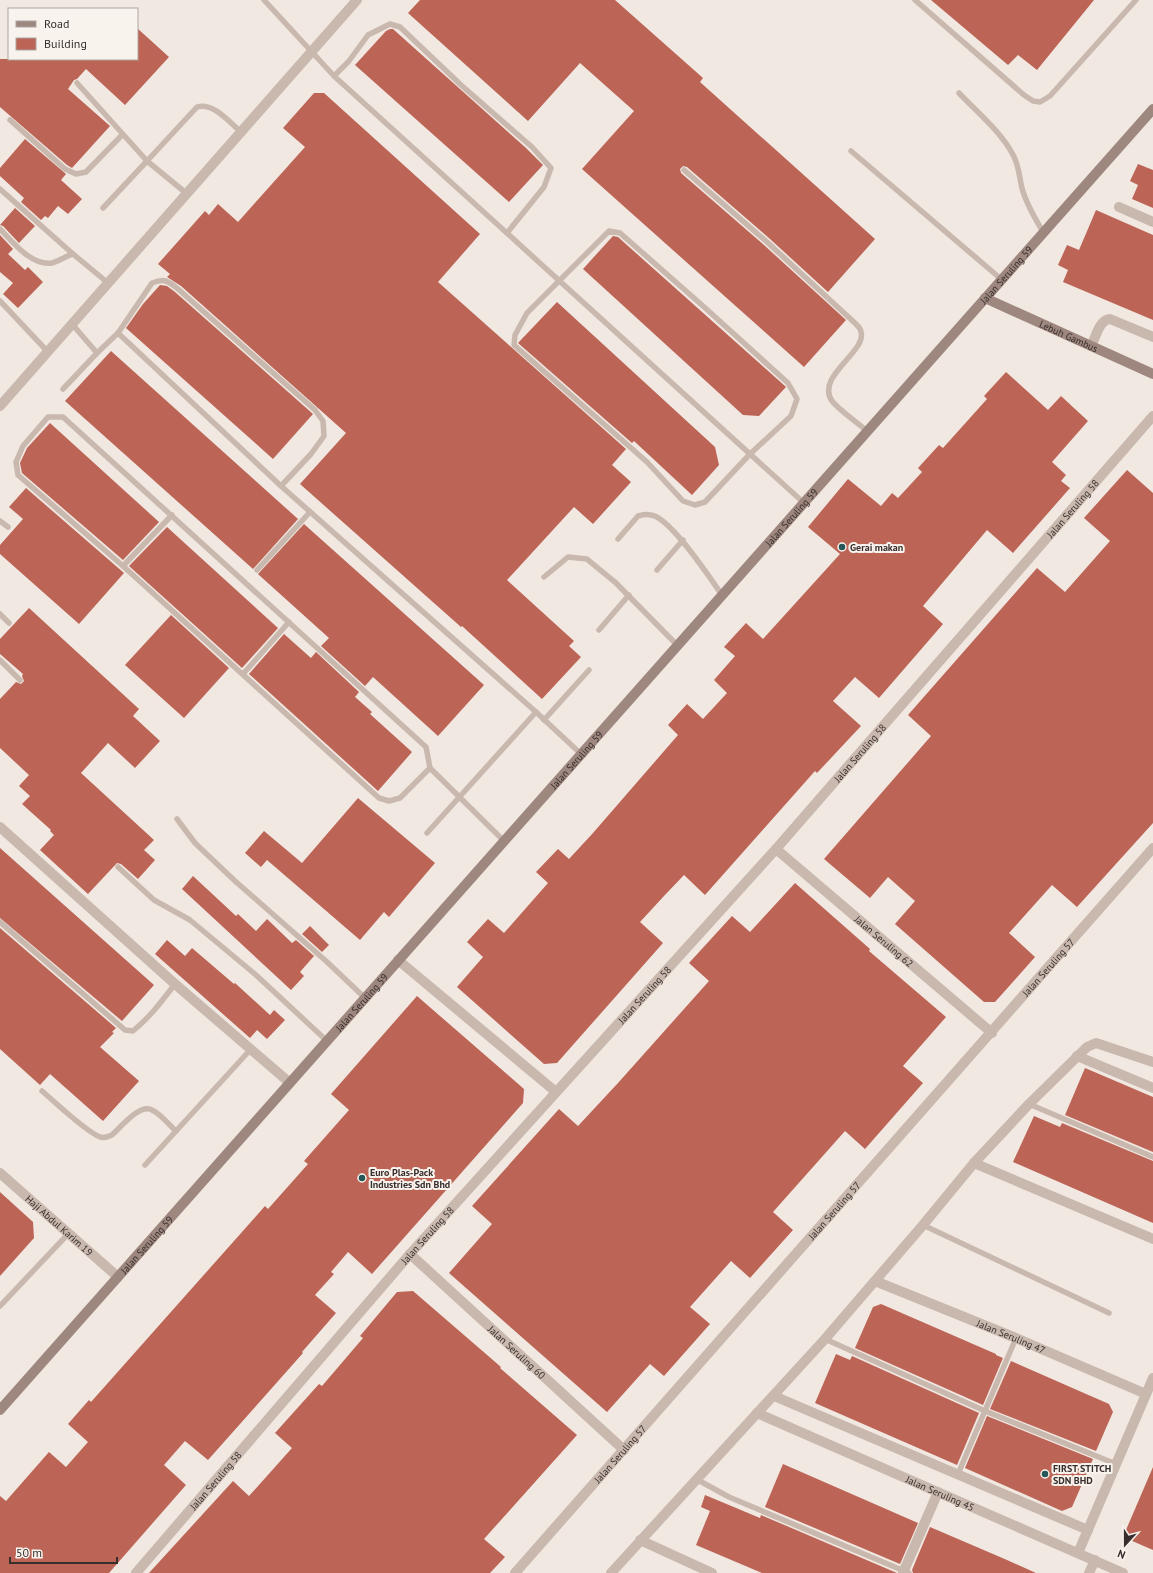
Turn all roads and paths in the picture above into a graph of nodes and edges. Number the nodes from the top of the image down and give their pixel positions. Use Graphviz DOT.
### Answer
graph roads {
  1 [pos="265,0"];
  2 [pos="357,0"];
  3 [pos="915,0"];
  4 [pos="1136,0"];
  5 [pos="311,52"];
  6 [pos="334,76"];
  7 [pos="77,83"];
  8 [pos="959,93"];
  9 [pos="1153,109"];
  10 [pos="10,120"];
  11 [pos="240,131"];
  12 [pos="122,134"];
  13 [pos="851,151"];
  14 [pos="147,161"];
  15 [pos="684,170"];
  16 [pos="0,189"];
  17 [pos="186,193"];
  18 [pos="1119,207"];
  19 [pos="103,208"];
  20 [pos="1153,222"];
  21 [pos="0,229"];
  22 [pos="1043,232"];
  23 [pos="507,233"];
  24 [pos="73,254"];
  25 [pos="1001,279"];
  26 [pos="560,281"];
  27 [pos="108,283"];
  28 [pos="985,298"];
  29 [pos="0,301"];
  30 [pos="72,324"];
  31 [pos="118,333"];
  32 [pos="1153,337"];
  33 [pos="1092,346"];
  34 [pos="48,352"];
  35 [pos="97,353"];
  36 [pos="1153,374"];
  37 [pos="63,389"];
  38 [pos="0,406"];
  39 [pos="1153,416"];
  40 [pos="867,431"];
  41 [pos="750,454"];
  42 [pos="281,486"];
  43 [pos="804,503"];
  44 [pos="310,512"];
  45 [pos="172,515"];
  46 [pos="0,521"];
  47 [pos="8,527"];
  48 [pos="618,539"];
  49 [pos="683,540"];
  50 [pos="123,566"];
  51 [pos="257,570"];
  52 [pos="657,570"];
  53 [pos="544,577"];
  54 [pos="722,594"];
  55 [pos="629,595"];
  56 [pos="0,614"];
  57 [pos="289,622"];
  58 [pos="9,623"];
  59 [pos="599,630"];
  60 [pos="678,645"];
  61 [pos="0,660"];
  62 [pos="589,670"];
  63 [pos="243,674"];
  64 [pos="20,680"];
  65 [pos="536,712"];
  66 [pos="544,720"];
  67 [pos="581,754"];
  68 [pos="430,768"];
  69 [pos="459,797"];
  70 [pos="177,819"];
  71 [pos="0,827"];
  72 [pos="427,833"];
  73 [pos="504,841"];
  74 [pos="1153,848"];
  75 [pos="776,849"];
  76 [pos="118,867"];
  77 [pos="0,922"];
  78 [pos="398,960"];
  79 [pos="175,984"];
  80 [pos="365,998"];
  81 [pos="992,1033"];
  82 [pos="327,1041"];
  83 [pos="251,1049"];
  84 [pos="1077,1056"];
  85 [pos="1153,1062"];
  86 [pos="290,1083"];
  87 [pos="1153,1088"];
  88 [pos="42,1090"];
  89 [pos="556,1092"];
  90 [pos="1029,1104"];
  91 [pos="176,1131"];
  92 [pos="1153,1157"];
  93 [pos="974,1163"];
  94 [pos="145,1165"];
  95 [pos="0,1173"];
  96 [pos="923,1225"];
  97 [pos="68,1234"];
  98 [pos="1153,1239"];
  99 [pos="410,1254"];
  100 [pos="118,1277"];
  101 [pos="875,1280"];
  102 [pos="0,1306"];
  103 [pos="1109,1313"];
  104 [pos="1016,1338"];
  105 [pos="825,1339"];
  106 [pos="1153,1378"];
  107 [pos="1146,1394"];
  108 [pos="774,1396"];
  109 [pos="0,1410"];
  110 [pos="985,1411"];
  111 [pos="757,1413"];
  112 [pos="624,1450"];
  113 [pos="1116,1464"];
  114 [pos="958,1474"];
  115 [pos="696,1479"];
  116 [pos="938,1492"];
  117 [pos="1088,1530"];
  118 [pos="640,1540"];
  119 [pos="1078,1553"];
  120 [pos="1095,1560"];
  121 [pos="905,1572"];
  122 [pos="136,1573"];
  123 [pos="515,1573"];
  124 [pos="611,1573"];
  125 [pos="712,1573"];
  126 [pos="1089,1573"];
  127 [pos="1123,1573"];
  1 -- 5 [label="lane"];
  2 -- 5 [label="street"];
  3 -- 4 [label="lane"];
  5 -- 6 [label="lane"];
  5 -- 11 [label="street"];
  6 -- 23 [label="lane"];
  6 -- 23 [label="lane"];
  7 -- 12 [label="lane"];
  8 -- 22 [label="lane"];
  9 -- 22 [label="main road, Jalan Seruling 59"];
  10 -- 12 [label="lane"];
  11 -- 14 [label="lane"];
  11 -- 17 [label="street"];
  12 -- 14 [label="lane"];
  13 -- 25 [label="lane"];
  14 -- 17 [label="lane"];
  14 -- 19 [label="lane"];
  15 -- 40 [label="lane"];
  16 -- 24 [label="lane"];
  17 -- 27 [label="street"];
  18 -- 20 [label="street"];
  21 -- 24 [label="lane"];
  22 -- 25 [label="main road, Jalan Seruling 59"];
  23 -- 26 [label="lane"];
  24 -- 27 [label="lane"];
  25 -- 28 [label="main road, Jalan Seruling 59"];
  26 -- 41 [label="lane"];
  26 -- 41 [label="lane"];
  26 -- 41 [label="lane"];
  27 -- 30 [label="street"];
  28 -- 33 [label="main road, Lebuh Gambus"];
  28 -- 40 [label="main road, Jalan Seruling 59"];
  29 -- 34 [label="lane"];
  30 -- 34 [label="street"];
  30 -- 35 [label="lane"];
  31 -- 35 [label="lane"];
  31 -- 42 [label="lane"];
  31 -- 42 [label="lane"];
  32 -- 33 [label="street"];
  33 -- 36 [label="main road, Lebuh Gambus"];
  34 -- 38 [label="street"];
  35 -- 37 [label="lane"];
  39 -- 75 [label="street, Jalan Seruling 58"];
  40 -- 43 [label="main road, Jalan Seruling 59"];
  41 -- 43 [label="lane"];
  42 -- 44 [label="lane"];
  43 -- 54 [label="main road, Jalan Seruling 59"];
  44 -- 51 [label="lane"];
  44 -- 65 [label="lane"];
  45 -- 50 [label="lane"];
  45 -- 50 [label="lane"];
  45 -- 57 [label="lane"];
  46 -- 47 [label="lane"];
  48 -- 49 [label="lane"];
  49 -- 52 [label="lane"];
  49 -- 54 [label="lane"];
  50 -- 63 [label="lane"];
  53 -- 55 [label="lane"];
  54 -- 60 [label="main road, Jalan Seruling 59"];
  55 -- 59 [label="lane"];
  55 -- 60 [label="lane"];
  56 -- 58 [label="lane"];
  57 -- 63 [label="lane"];
  57 -- 68 [label="lane"];
  60 -- 67 [label="main road, Jalan Seruling 59"];
  61 -- 64 [label="lane"];
  62 -- 66 [label="lane"];
  63 -- 68 [label="lane"];
  65 -- 66 [label="lane"];
  65 -- 69 [label="lane"];
  66 -- 67 [label="lane"];
  67 -- 73 [label="main road, Jalan Seruling 59"];
  68 -- 69 [label="lane"];
  69 -- 72 [label="lane"];
  69 -- 73 [label="lane"];
  70 -- 80 [label="lane"];
  71 -- 79 [label="street"];
  73 -- 78 [label="main road, Jalan Seruling 59"];
  74 -- 81 [label="street, Jalan Seruling 57"];
  75 -- 81 [label="street, Jalan Seruling 62"];
  75 -- 89 [label="street, Jalan Seruling 58"];
  76 -- 82 [label="lane"];
  77 -- 79 [label="lane"];
  78 -- 80 [label="main road, Jalan Seruling 59"];
  78 -- 89 [label="street"];
  79 -- 83 [label="street"];
  80 -- 82 [label="main road, Jalan Seruling 59"];
  81 -- 112 [label="street, Jalan Seruling 57"];
  82 -- 86 [label="main road, Jalan Seruling 59"];
  83 -- 86 [label="street"];
  83 -- 91 [label="lane"];
  84 -- 85 [label="street"];
  84 -- 87 [label="street"];
  84 -- 90 [label="street"];
  86 -- 100 [label="main road, Jalan Seruling 59"];
  88 -- 91 [label="lane"];
  89 -- 99 [label="street, Jalan Seruling 58"];
  90 -- 92 [label="lane"];
  90 -- 93 [label="street"];
  91 -- 94 [label="lane"];
  93 -- 96 [label="street"];
  93 -- 98 [label="street"];
  95 -- 97 [label="street, Haji Abdul Karim 19"];
  96 -- 101 [label="street"];
  96 -- 103 [label="lane"];
  97 -- 100 [label="street, Haji Abdul Karim 19"];
  97 -- 102 [label="lane"];
  99 -- 112 [label="street, Jalan Seruling 60"];
  99 -- 122 [label="street, Jalan Seruling 58"];
  100 -- 109 [label="main road, Jalan Seruling 59"];
  101 -- 104 [label="street, Jalan Seruling 47"];
  101 -- 105 [label="street"];
  104 -- 107 [label="street, Jalan Seruling 47"];
  104 -- 110 [label="lane"];
  105 -- 108 [label="street"];
  105 -- 110 [label="lane"];
  106 -- 107 [label="street"];
  107 -- 113 [label="street"];
  108 -- 111 [label="street"];
  108 -- 114 [label="street"];
  110 -- 113 [label="lane"];
  110 -- 114 [label="lane"];
  111 -- 115 [label="street"];
  111 -- 116 [label="street, Jalan Seruling 45"];
  112 -- 123 [label="street, Jalan Seruling 57"];
  113 -- 117 [label="street"];
  114 -- 117 [label="street"];
  115 -- 118 [label="street"];
  115 -- 121 [label="lane"];
  116 -- 119 [label="street, Jalan Seruling 45"];
  116 -- 121 [label="street"];
  117 -- 119 [label="street"];
  118 -- 124 [label="street"];
  118 -- 125 [label="street"];
  119 -- 120 [label="street, Jalan Seruling 45"];
  120 -- 126 [label="street"];
  120 -- 127 [label="street, Jalan Seruling 45"];
}
